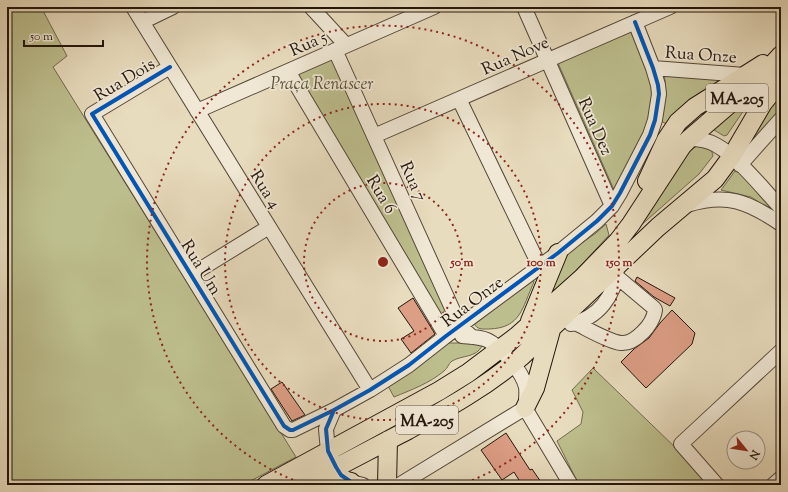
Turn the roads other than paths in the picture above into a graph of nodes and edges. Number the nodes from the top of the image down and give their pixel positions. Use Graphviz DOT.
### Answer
graph roads {
  1 [pos="132,7"];
  2 [pos="173,7"];
  3 [pos="311,7"];
  4 [pos="434,7"];
  5 [pos="524,7"];
  6 [pos="670,7"];
  7 [pos="142,22"];
  8 [pos="634,22"];
  9 [pos="341,48"];
  10 [pos="781,54"];
  11 [pos="547,60"];
  12 [pos="170,67"];
  13 [pos="653,68"];
  14 [pos="288,71"];
  15 [pos="745,75"];
  16 [pos="781,80"];
  17 [pos="459,99"];
  18 [pos="197,111"];
  19 [pos="92,114"];
  20 [pos="781,119"];
  21 [pos="374,136"];
  22 [pos="689,138"];
  23 [pos="736,161"];
  24 [pos="612,206"];
  25 [pos="682,206"];
  26 [pos="781,208"];
  27 [pos="781,224"];
  28 [pos="269,227"];
  29 [pos="558,253"];
  30 [pos="540,267"];
  31 [pos="617,272"];
  32 [pos="191,275"];
  33 [pos="582,278"];
  34 [pos="575,323"];
  35 [pos="460,326"];
  36 [pos="528,326"];
  37 [pos="554,327"];
  38 [pos="446,336"];
  39 [pos="472,337"];
  40 [pos="500,349"];
  41 [pos="781,351"];
  42 [pos="513,364"];
  43 [pos="370,390"];
  44 [pos="525,408"];
  45 [pos="334,410"];
  46 [pos="293,430"];
  47 [pos="388,440"];
  48 [pos="328,451"];
  49 [pos="336,468"];
  50 [pos="781,478"];
  51 [pos="310,481"];
  52 [pos="357,484"];
  53 [pos="266,485"];
  54 [pos="388,485"];
  55 [pos="399,485"];
  56 [pos="571,485"];
  57 [pos="717,485"];
  58 [pos="773,485"];
  1 -- 7 [label="street, Rua 4"];
  2 -- 7 [label="street"];
  3 -- 9 [label="street, Rua 7"];
  4 -- 9 [label="street, Rua 5"];
  5 -- 11 [label="street, Rua Dez"];
  6 -- 8 [label="street, Rua Nove"];
  7 -- 12 [label="street, Rua 4"];
  8 -- 11 [label="street, Rua Nove"];
  8 -- 13 [label="street, Rua Onze"];
  9 -- 14 [label="street, Rua 5"];
  9 -- 21 [label="street, Rua 7"];
  10 -- 15 [label="main road"];
  10 -- 22 [label="main road, MA-205"];
  11 -- 17 [label="street, Rua Nove"];
  11 -- 24 [label="street, Rua Dez"];
  12 -- 18 [label="street, Rua 4"];
  12 -- 19 [label="street, Rua Dois"];
  13 -- 15 [label="street, Rua Onze"];
  13 -- 24 [label="street, Rua Onze"];
  14 -- 18 [label="street, Rua 5"];
  14 -- 38 [label="street, Rua 6"];
  15 -- 33 [label="main road"];
  16 -- 23 [label="main road, MA-205"];
  17 -- 21 [label="street, Rua Nove"];
  17 -- 30 [label="street"];
  18 -- 28 [label="street, Rua 4"];
  19 -- 32 [label="street, Rua Um"];
  20 -- 23 [label="street"];
  21 -- 35 [label="street, Rua 7"];
  22 -- 23 [label="street"];
  22 -- 33 [label="main road, MA-205"];
  23 -- 25 [label="main road, MA-205"];
  23 -- 26 [label="street"];
  24 -- 29 [label="street, Rua Onze"];
  25 -- 27 [label="street"];
  25 -- 31 [label="main road, MA-205"];
  28 -- 32 [label="street"];
  28 -- 43 [label="street, Rua 4"];
  29 -- 30 [label="street, Rua Onze"];
  29 -- 36 [label="main road"];
  30 -- 35 [label="street, Rua Onze"];
  31 -- 34 [label="street"];
  31 -- 34 [label="street"];
  31 -- 37 [label="main road, MA-205"];
  32 -- 46 [label="street, Rua Um"];
  33 -- 36 [label="main road, MA-205"];
  34 -- 37 [label="street"];
  35 -- 38 [label="street, Rua Onze"];
  35 -- 39 [label="street"];
  36 -- 40 [label="main road, MA-205"];
  37 -- 42 [label="main road, MA-205"];
  37 -- 44 [label="main road"];
  38 -- 39 [label="street"];
  38 -- 43 [label="street, Rua Onze"];
  39 -- 40 [label="street"];
  40 -- 42 [label="street"];
  40 -- 48 [label="main road, MA-205"];
  41 -- 57 [label="street"];
  42 -- 44 [label="street"];
  42 -- 47 [label="main road, MA-205"];
  43 -- 45 [label="street, Rua Onze"];
  44 -- 55 [label="street"];
  44 -- 56 [label="street"];
  45 -- 46 [label="street, Rua Onze"];
  45 -- 48 [label="street"];
  47 -- 49 [label="main road, MA-205"];
  47 -- 54 [label="main road"];
  48 -- 49 [label="street"];
  48 -- 53 [label="main road, MA-205"];
  49 -- 51 [label="main road, MA-205"];
  49 -- 52 [label="street"];
  50 -- 58 [label="street"];
  51 -- 52 [label="main road"];
}
